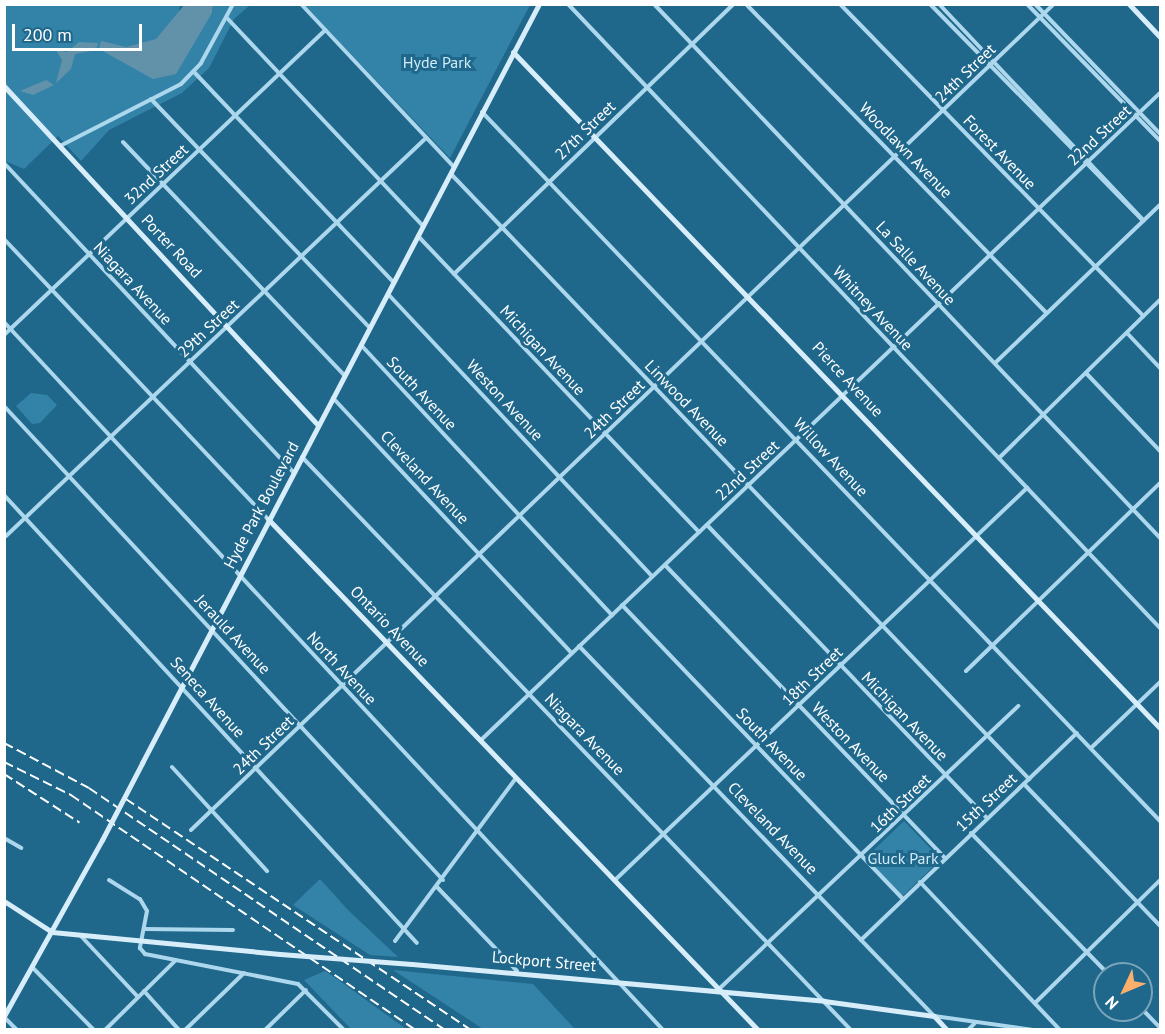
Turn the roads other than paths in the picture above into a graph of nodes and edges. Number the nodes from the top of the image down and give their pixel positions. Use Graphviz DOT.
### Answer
graph roads {
  1 [pos="233,4"];
  2 [pos="301,4"];
  3 [pos="539,4"];
  4 [pos="568,4"];
  5 [pos="654,4"];
  6 [pos="734,4"];
  7 [pos="746,4"];
  8 [pos="840,4"];
  9 [pos="930,4"];
  10 [pos="939,4"];
  11 [pos="1027,4"];
  12 [pos="1035,4"];
  13 [pos="1054,4"];
  14 [pos="1129,4"];
  15 [pos="1042,16"];
  16 [pos="226,18"];
  17 [pos="325,30"];
  18 [pos="1161,37"];
  19 [pos="693,45"];
  20 [pos="513,52"];
  21 [pos="994,62"];
  22 [pos="990,66"];
  23 [pos="194,72"];
  24 [pos="279,74"];
  25 [pos="6,88"];
  26 [pos="647,88"];
  27 [pos="1161,93"];
  28 [pos="151,99"];
  29 [pos="943,111"];
  30 [pos="482,112"];
  31 [pos="1138,114"];
  32 [pos="235,116"];
  33 [pos="1161,134"];
  34 [pos="598,135"];
  35 [pos="426,138"];
  36 [pos="1161,141"];
  37 [pos="123,142"];
  38 [pos="60,146"];
  39 [pos="199,150"];
  40 [pos="895,157"];
  41 [pos="1090,160"];
  42 [pos="4,163"];
  43 [pos="1086,164"];
  44 [pos="454,168"];
  45 [pos="451,174"];
  46 [pos="551,180"];
  47 [pos="381,181"];
  48 [pos="163,184"];
  49 [pos="845,205"];
  50 [pos="1161,205"];
  51 [pos="1038,209"];
  52 [pos="128,218"];
  53 [pos="1143,221"];
  54 [pos="337,223"];
  55 [pos="423,226"];
  56 [pos="501,227"];
  57 [pos="418,236"];
  58 [pos="4,240"];
  59 [pos="800,248"];
  60 [pos="89,254"];
  61 [pos="990,254"];
  62 [pos="301,257"];
  63 [pos="1095,267"];
  64 [pos="454,274"];
  65 [pos="394,282"];
  66 [pos="52,290"];
  67 [pos="264,291"];
  68 [pos="388,294"];
  69 [pos="750,295"];
  70 [pos="1161,300"];
  71 [pos="938,304"];
  72 [pos="1047,313"];
  73 [pos="1143,316"];
  74 [pos="4,322"];
  75 [pos="229,326"];
  76 [pos="369,327"];
  77 [pos="11,329"];
  78 [pos="1127,333"];
  79 [pos="4,335"];
  80 [pos="704,340"];
  81 [pos="361,345"];
  82 [pos="893,347"];
  83 [pos="190,362"];
  84 [pos="995,363"];
  85 [pos="1161,368"];
  86 [pos="1086,373"];
  87 [pos="345,376"];
  88 [pos="655,387"];
  89 [pos="844,394"];
  90 [pos="153,398"];
  91 [pos="333,398"];
  92 [pos="4,406"];
  93 [pos="1043,415"];
  94 [pos="318,425"];
  95 [pos="606,434"];
  96 [pos="112,436"];
  97 [pos="798,439"];
  98 [pos="1161,451"];
  99 [pos="302,456"];
  100 [pos="999,458"];
  101 [pos="293,472"];
  102 [pos="70,476"];
  103 [pos="560,477"];
  104 [pos="1161,483"];
  105 [pos="748,485"];
  106 [pos="1027,488"];
  107 [pos="4,495"];
  108 [pos="1134,510"];
  109 [pos="520,516"];
  110 [pos="26,518"];
  111 [pos="268,519"];
  112 [pos="706,525"];
  113 [pos="699,532"];
  114 [pos="977,535"];
  115 [pos="6,536"];
  116 [pos="1161,538"];
  117 [pos="1089,553"];
  118 [pos="479,554"];
  119 [pos="664,565"];
  120 [pos="240,574"];
  121 [pos="652,576"];
  122 [pos="929,579"];
  123 [pos="436,596"];
  124 [pos="1039,600"];
  125 [pos="622,605"];
  126 [pos="612,615"];
  127 [pos="882,626"];
  128 [pos="1161,628"];
  129 [pos="213,630"];
  130 [pos="387,643"];
  131 [pos="993,644"];
  132 [pos="579,646"];
  133 [pos="572,653"];
  134 [pos="840,666"];
  135 [pos="966,671"];
  136 [pos="1161,682"];
  137 [pos="342,685"];
  138 [pos="184,688"];
  139 [pos="530,694"];
  140 [pos="1138,704"];
  141 [pos="799,705"];
  142 [pos="1018,706"];
  143 [pos="300,725"];
  144 [pos="1161,728"];
  145 [pos="1077,733"];
  146 [pos="988,735"];
  147 [pos="481,740"];
  148 [pos="757,745"];
  149 [pos="1091,748"];
  150 [pos="172,767"];
  151 [pos="256,768"];
  152 [pos="945,775"];
  153 [pos="516,777"];
  154 [pos="1029,779"];
  155 [pos="1023,784"];
  156 [pos="714,787"];
  157 [pos="212,810"];
  158 [pos="904,815"];
  159 [pos="987,818"];
  160 [pos="1161,821"];
  161 [pos="190,830"];
  162 [pos="476,833"];
  163 [pos="971,833"];
  164 [pos="664,834"];
  165 [pos="4,838"];
  166 [pos="21,848"];
  167 [pos="862,856"];
  168 [pos="945,858"];
  169 [pos="267,871"];
  170 [pos="109,880"];
  171 [pos="442,880"];
  172 [pos="1161,880"];
  173 [pos="614,881"];
  174 [pos="920,882"];
  175 [pos="437,887"];
  176 [pos="819,897"];
  177 [pos="903,899"];
  178 [pos="4,901"];
  179 [pos="1138,902"];
  180 [pos="1161,926"];
  181 [pos="144,929"];
  182 [pos="233,930"];
  183 [pos="405,930"];
  184 [pos="52,932"];
  185 [pos="80,935"];
  186 [pos="142,940"];
  187 [pos="861,940"];
  188 [pos="395,942"];
  189 [pos="417,943"];
  190 [pos="769,944"];
  191 [pos="1087,952"];
  192 [pos="175,960"];
  193 [pos="1097,962"];
  194 [pos="32,967"];
  195 [pos="517,971"];
  196 [pos="245,973"];
  197 [pos="616,981"];
  198 [pos="719,989"];
  199 [pos="306,990"];
  200 [pos="144,991"];
  201 [pos="137,996"];
  202 [pos="824,1001"];
  203 [pos="1035,1003"];
  204 [pos="5,1014"];
  205 [pos="934,1016"];
  206 [pos="975,1022"];
  207 [pos="17,1029"];
  208 [pos="94,1029"];
  209 [pos="105,1029"];
  210 [pos="179,1029"];
  211 [pos="185,1029"];
  212 [pos="265,1029"];
  213 [pos="344,1029"];
  214 [pos="663,1029"];
  215 [pos="758,1029"];
  216 [pos="851,1029"];
  217 [pos="947,1029"];
  218 [pos="968,1029"];
  219 [pos="1033,1029"];
  220 [pos="1060,1029"];
  1 -- 16 [label="street"];
  2 -- 17 [label="street"];
  3 -- 20 [label="main road, Hyde Park Boulevard"];
  4 -- 26 [label="street, Whitney Avenue"];
  5 -- 19 [label="street, La Salle Avenue"];
  6 -- 19 [label="street, 27th Street"];
  7 -- 40 [label="street, Woodlawn Avenue"];
  8 -- 29 [label="street, Forest Avenue"];
  9 -- 22 [label="street"];
  10 -- 21 [label="street"];
  11 -- 15 [label="street"];
  12 -- 15 [label="street"];
  13 -- 15 [label="street, 24th Street"];
  14 -- 18 [label="main road"];
  15 -- 21 [label="street, 24th Street"];
  15 -- 31 [label="street"];
  16 -- 23 [label="street"];
  16 -- 24 [label="street"];
  17 -- 24 [label="street, 32nd Street"];
  17 -- 35 [label="street"];
  19 -- 26 [label="street, 27th Street"];
  19 -- 49 [label="street, La Salle Avenue"];
  20 -- 30 [label="main road, Hyde Park Boulevard"];
  20 -- 34 [label="main road, Pierce Avenue"];
  21 -- 22 [label="street, 24th Street"];
  21 -- 41 [label="street"];
  22 -- 29 [label="street, 24th Street"];
  22 -- 43 [label="street"];
  23 -- 28 [label="street"];
  23 -- 32 [label="street"];
  24 -- 32 [label="street, 32nd Street"];
  24 -- 47 [label="street"];
  25 -- 38 [label="main road, Porter Road"];
  26 -- 34 [label="street, 27th Street"];
  26 -- 59 [label="street, Whitney Avenue"];
  27 -- 31 [label="street, 22nd Street"];
  28 -- 38 [label="street"];
  28 -- 39 [label="street"];
  29 -- 40 [label="street, 24th Street"];
  29 -- 51 [label="street, Forest Avenue"];
  30 -- 44 [label="main road, Hyde Park Boulevard"];
  30 -- 46 [label="street, Willow Avenue"];
  31 -- 33 [label="street"];
  31 -- 36 [label="street"];
  31 -- 41 [label="street, 22nd Street"];
  32 -- 39 [label="street, 32nd Street"];
  32 -- 54 [label="street"];
  34 -- 46 [label="street, 27th Street"];
  34 -- 69 [label="main road, Pierce Avenue"];
  35 -- 44 [label="street"];
  35 -- 47 [label="street, 29th Street"];
  37 -- 48 [label="street"];
  38 -- 52 [label="main road, Porter Road"];
  39 -- 48 [label="street, 32nd Street"];
  39 -- 62 [label="street"];
  40 -- 49 [label="street, 24th Street"];
  40 -- 61 [label="street, Woodlawn Avenue"];
  41 -- 43 [label="street, 22nd Street"];
  41 -- 53 [label="street"];
  42 -- 60 [label="street, Niagara Avenue"];
  43 -- 51 [label="street, 22nd Street"];
  43 -- 53 [label="street"];
  44 -- 45 [label="main road, Hyde Park Boulevard"];
  45 -- 55 [label="main road, Hyde Park Boulevard"];
  45 -- 56 [label="street, Linwood Avenue"];
  46 -- 56 [label="street, 27th Street"];
  46 -- 80 [label="street, Willow Avenue"];
  47 -- 54 [label="street, 29th Street"];
  47 -- 55 [label="street"];
  48 -- 52 [label="street, 32nd Street"];
  48 -- 67 [label="street"];
  49 -- 59 [label="street, 24th Street"];
  49 -- 71 [label="street, La Salle Avenue"];
  50 -- 53 [label="street"];
  51 -- 61 [label="street, 22nd Street"];
  51 -- 63 [label="street, Forest Avenue"];
  52 -- 60 [label="street, 32nd Street"];
  52 -- 75 [label="main road, Porter Road"];
  53 -- 63 [label="street"];
  54 -- 62 [label="street, 29th Street"];
  54 -- 65 [label="street"];
  55 -- 57 [label="main road, Hyde Park Boulevard"];
  56 -- 64 [label="street, 27th Street"];
  56 -- 88 [label="street, Linwood Avenue"];
  57 -- 64 [label="street, Michigan Avenue"];
  57 -- 65 [label="main road, Hyde Park Boulevard"];
  58 -- 66 [label="street, Ontario Avenue"];
  59 -- 69 [label="street, 24th Street"];
  59 -- 82 [label="street, Whitney Avenue"];
  60 -- 66 [label="street, 32nd Street"];
  60 -- 83 [label="street, Niagara Avenue"];
  61 -- 71 [label="street, 22nd Street"];
  61 -- 72 [label="street, Woodlawn Avenue"];
  62 -- 67 [label="street, 29th Street"];
  62 -- 76 [label="street"];
  63 -- 72 [label="street"];
  63 -- 73 [label="street, Forest Avenue"];
  64 -- 95 [label="street, Michigan Avenue"];
  65 -- 68 [label="main road, Hyde Park Boulevard"];
  66 -- 77 [label="street, 32nd Street"];
  66 -- 90 [label="street, Ontario Avenue"];
  67 -- 75 [label="street, 29th Street"];
  67 -- 87 [label="street"];
  68 -- 76 [label="main road, Hyde Park Boulevard"];
  68 -- 103 [label="street, Weston Avenue"];
  69 -- 80 [label="street, 24th Street"];
  69 -- 89 [label="main road, Pierce Avenue"];
  70 -- 73 [label="street"];
  71 -- 82 [label="street, 22nd Street"];
  71 -- 84 [label="street, La Salle Avenue"];
  72 -- 84 [label="street"];
  73 -- 78 [label="street"];
  74 -- 77 [label="street, North Avenue"];
  75 -- 83 [label="street, 29th Street"];
  75 -- 94 [label="main road, Porter Road"];
  76 -- 81 [label="main road, Hyde Park Boulevard"];
  77 -- 79 [label="street, 32nd Street"];
  77 -- 96 [label="street, North Avenue"];
  78 -- 85 [label="street"];
  78 -- 86 [label="street"];
  80 -- 88 [label="street, 24th Street"];
  80 -- 97 [label="street, Willow Avenue"];
  81 -- 87 [label="main road, Hyde Park Boulevard"];
  81 -- 109 [label="street, South Avenue"];
  82 -- 89 [label="street, 22nd Street"];
  82 -- 100 [label="street, Whitney Avenue"];
  83 -- 90 [label="street, 29th Street"];
  83 -- 101 [label="street, Niagara Avenue"];
  84 -- 93 [label="street, La Salle Avenue"];
  86 -- 93 [label="street"];
  86 -- 98 [label="street"];
  87 -- 91 [label="main road, Hyde Park Boulevard"];
  88 -- 95 [label="street, 24th Street"];
  88 -- 105 [label="street, Linwood Avenue"];
  89 -- 97 [label="street, 22nd Street"];
  89 -- 114 [label="main road, Pierce Avenue"];
  90 -- 96 [label="street, 29th Street"];
  90 -- 111 [label="street, Ontario Avenue"];
  91 -- 94 [label="main road, Hyde Park Boulevard"];
  91 -- 118 [label="street, Cleveland Avenue"];
  92 -- 102 [label="street, Jerauld Avenue"];
  93 -- 100 [label="street"];
  93 -- 108 [label="street, La Salle Avenue"];
  94 -- 99 [label="main road, Hyde Park Boulevard"];
  95 -- 103 [label="street, 24th Street"];
  95 -- 113 [label="street, Michigan Avenue"];
  96 -- 102 [label="street, 29th Street"];
  96 -- 120 [label="street, North Avenue"];
  97 -- 105 [label="street, 22nd Street"];
  97 -- 122 [label="street, Willow Avenue"];
  99 -- 101 [label="main road, Hyde Park Boulevard"];
  99 -- 123 [label="street, Niagara Avenue"];
  100 -- 106 [label="street, Whitney Avenue"];
  101 -- 111 [label="main road, Hyde Park Boulevard"];
  102 -- 110 [label="street, 29th Street"];
  102 -- 129 [label="street, Jerauld Avenue"];
  103 -- 109 [label="street, 24th Street"];
  103 -- 121 [label="street, Weston Avenue"];
  104 -- 108 [label="street"];
  105 -- 112 [label="street, 22nd Street"];
  105 -- 127 [label="street, Linwood Avenue"];
  106 -- 114 [label="street, 18th Street"];
  106 -- 117 [label="street, Whitney Avenue"];
  107 -- 110 [label="street, Seneca Avenue"];
  108 -- 116 [label="street, La Salle Avenue"];
  108 -- 117 [label="street"];
  109 -- 118 [label="street, 24th Street"];
  109 -- 126 [label="street, South Avenue"];
  110 -- 115 [label="street, 29th Street"];
  110 -- 138 [label="street, Seneca Avenue"];
  111 -- 120 [label="main road, Hyde Park Boulevard"];
  111 -- 130 [label="main road, Ontario Avenue"];
  112 -- 113 [label="street, 22nd Street"];
  112 -- 134 [label="street, Michigan Avenue"];
  113 -- 119 [label="street, 22nd Street"];
  114 -- 122 [label="street, 18th Street"];
  114 -- 124 [label="main road, Pierce Avenue"];
  117 -- 124 [label="street"];
  117 -- 128 [label="street, Whitney Avenue"];
  118 -- 123 [label="street, 24th Street"];
  118 -- 133 [label="street, Cleveland Avenue"];
  119 -- 121 [label="street, 22nd Street"];
  119 -- 141 [label="street, Weston Avenue"];
  120 -- 129 [label="main road, Hyde Park Boulevard"];
  120 -- 137 [label="street, North Avenue"];
  121 -- 125 [label="street, 22nd Street"];
  122 -- 127 [label="street, 18th Street"];
  122 -- 131 [label="street, Willow Avenue"];
  123 -- 130 [label="street, 24th Street"];
  123 -- 139 [label="street, Niagara Avenue"];
  124 -- 131 [label="street"];
  124 -- 140 [label="main road, Pierce Avenue"];
  125 -- 126 [label="street, 22nd Street"];
  125 -- 148 [label="street, South Avenue"];
  126 -- 132 [label="street, 22nd Street"];
  127 -- 134 [label="street, 18th Street"];
  127 -- 146 [label="street, Linwood Avenue"];
  129 -- 138 [label="main road, Hyde Park Boulevard"];
  129 -- 143 [label="street, Jerauld Avenue"];
  130 -- 137 [label="street, 24th Street"];
  130 -- 147 [label="main road, Ontario Avenue"];
  131 -- 135 [label="street"];
  131 -- 145 [label="street, Willow Avenue"];
  132 -- 133 [label="street, 22nd Street"];
  132 -- 156 [label="street, Cleveland Avenue"];
  133 -- 139 [label="street, 22nd Street"];
  134 -- 141 [label="street, 18th Street"];
  134 -- 152 [label="street, Michigan Avenue"];
  136 -- 140 [label="street"];
  137 -- 143 [label="street, 24th Street"];
  137 -- 162 [label="street, North Avenue"];
  138 -- 151 [label="street, Seneca Avenue"];
  138 -- 184 [label="main road, Hyde Park Boulevard, bridge"];
  139 -- 147 [label="street, 22nd Street"];
  139 -- 164 [label="street, Niagara Avenue"];
  140 -- 144 [label="main road, Pierce Avenue"];
  140 -- 149 [label="street"];
  141 -- 148 [label="street, 18th Street"];
  141 -- 158 [label="street, Weston Avenue"];
  142 -- 146 [label="street, 16th Street"];
  143 -- 151 [label="street, 24th Street"];
  143 -- 171 [label="street, Jerauld Avenue"];
  145 -- 149 [label="street, Willow Avenue"];
  145 -- 154 [label="street, 15th Street"];
  146 -- 152 [label="street, 16th Street"];
  146 -- 154 [label="street, Linwood Avenue"];
  147 -- 153 [label="main road, Ontario Avenue"];
  148 -- 156 [label="street, 18th Street"];
  148 -- 167 [label="street, South Avenue"];
  149 -- 160 [label="street, Willow Avenue"];
  150 -- 157 [label="street"];
  151 -- 157 [label="street, 24th Street"];
  151 -- 183 [label="street, Seneca Avenue"];
  152 -- 158 [label="street, 16th Street"];
  152 -- 159 [label="street, Michigan Avenue"];
  153 -- 162 [label="street"];
  153 -- 173 [label="main road, Ontario Avenue"];
  154 -- 155 [label="street, 15th Street"];
  155 -- 159 [label="street, 15th Street"];
  155 -- 179 [label="street"];
  156 -- 164 [label="street, 18th Street"];
  156 -- 176 [label="street, Cleveland Avenue"];
  157 -- 161 [label="street, 24th Street"];
  157 -- 169 [label="street"];
  158 -- 167 [label="street, 16th Street"];
  158 -- 168 [label="street, Weston Avenue"];
  159 -- 163 [label="street, 15th Street"];
  162 -- 171 [label="street"];
  162 -- 197 [label="street, North Avenue"];
  163 -- 168 [label="street, 15th Street"];
  163 -- 191 [label="street"];
  164 -- 173 [label="street, 18th Street"];
  164 -- 190 [label="street, Niagara Avenue"];
  165 -- 166 [label="street"];
  167 -- 176 [label="street, 16th Street"];
  167 -- 177 [label="street, South Avenue"];
  168 -- 174 [label="street, 15th Street"];
  170 -- 181 [label="street"];
  171 -- 175 [label="street"];
  172 -- 179 [label="street"];
  173 -- 198 [label="main road, Ontario Avenue"];
  174 -- 177 [label="street, 15th Street"];
  174 -- 203 [label="street"];
  175 -- 183 [label="street"];
  175 -- 195 [label="street"];
  176 -- 187 [label="street, Cleveland Avenue"];
  176 -- 190 [label="street, 16th Street"];
  177 -- 187 [label="street, 15th Street"];
  178 -- 184 [label="main road"];
  179 -- 180 [label="street"];
  179 -- 191 [label="street"];
  181 -- 182 [label="street"];
  181 -- 186 [label="street"];
  183 -- 188 [label="street"];
  183 -- 189 [label="street, Seneca Avenue"];
  184 -- 185 [label="main road, Lockport Street"];
  184 -- 194 [label="main road, Hyde Park Boulevard"];
  185 -- 186 [label="main road, Lockport Street"];
  185 -- 201 [label="street"];
  186 -- 192 [label="street"];
  186 -- 195 [label="main road, Lockport Street, bridge"];
  187 -- 205 [label="street, Cleveland Avenue"];
  190 -- 198 [label="street, 16th Street"];
  190 -- 202 [label="street, Niagara Avenue"];
  191 -- 193 [label="street"];
  191 -- 203 [label="street"];
  192 -- 196 [label="street"];
  192 -- 200 [label="street"];
  194 -- 204 [label="main road, Hyde Park Boulevard"];
  194 -- 208 [label="street"];
  195 -- 197 [label="main road, Lockport Street"];
  196 -- 199 [label="street"];
  196 -- 211 [label="street"];
  197 -- 198 [label="main road, Lockport Street"];
  197 -- 214 [label="street, North Avenue"];
  198 -- 202 [label="main road, Lockport Street"];
  198 -- 215 [label="main road, Ontario Avenue"];
  199 -- 212 [label="street"];
  199 -- 213 [label="street"];
  200 -- 201 [label="street"];
  200 -- 210 [label="street"];
  201 -- 209 [label="street"];
  202 -- 205 [label="main road, Lockport Street"];
  202 -- 216 [label="street, Niagara Avenue"];
  203 -- 220 [label="street"];
  204 -- 207 [label="street"];
  205 -- 206 [label="street, Lockport Street"];
  205 -- 217 [label="main road, Cleveland Avenue"];
  206 -- 218 [label="street"];
  206 -- 219 [label="street, Lockport Street"];
}
